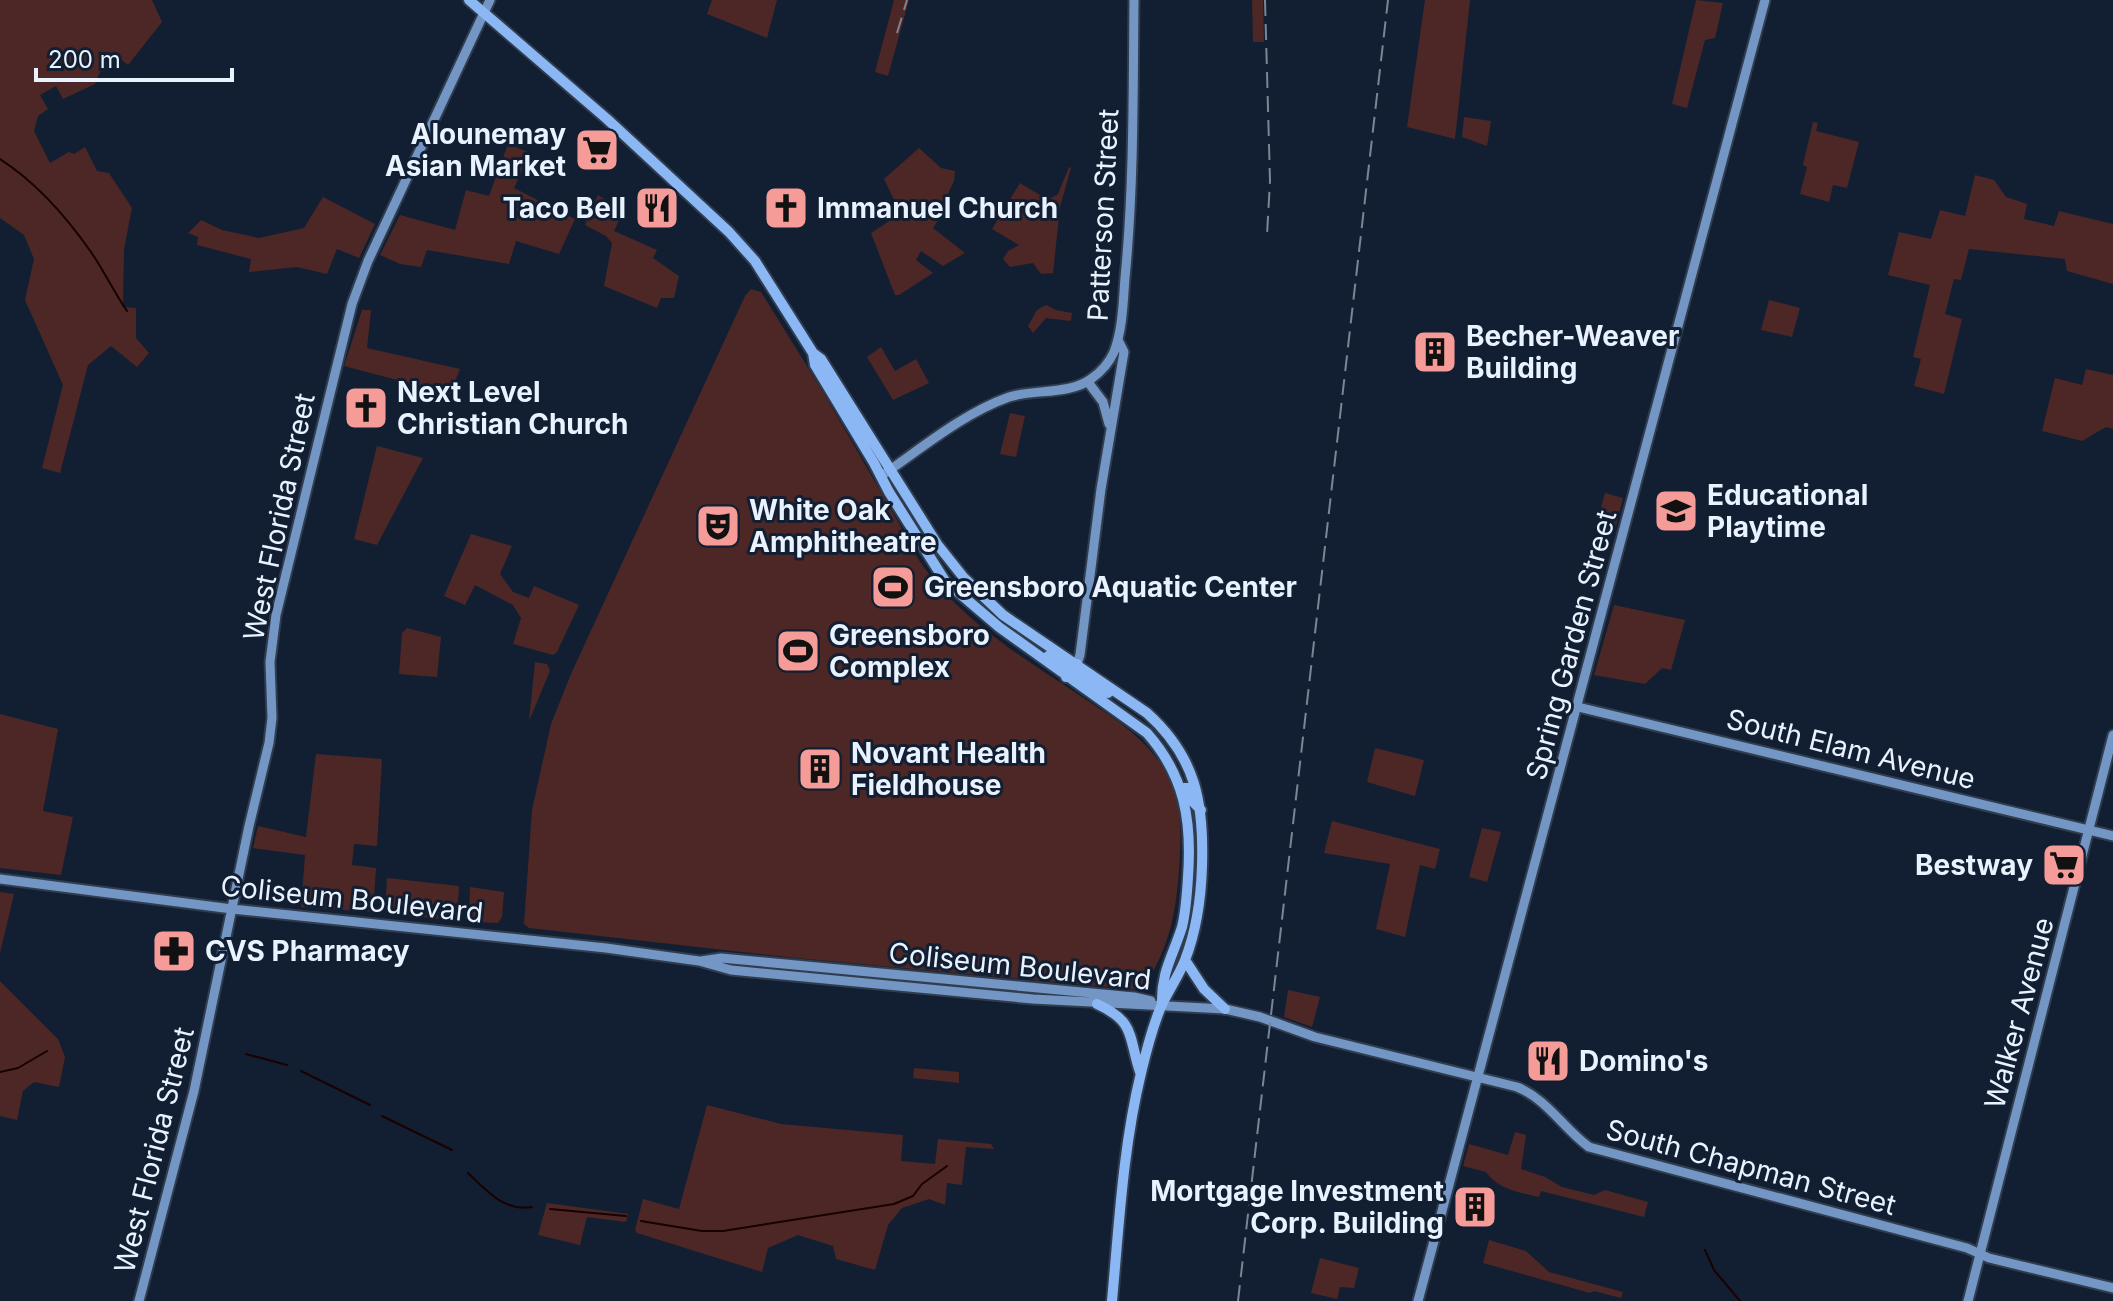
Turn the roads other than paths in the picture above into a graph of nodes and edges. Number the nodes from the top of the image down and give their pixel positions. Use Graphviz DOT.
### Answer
graph roads {
  1 [pos="469,0"];
  2 [pos="490,0"];
  3 [pos="1134,0"];
  4 [pos="1765,0"];
  5 [pos="485,12"];
  6 [pos="1118,340"];
  7 [pos="1088,382"];
  8 [pos="1109,431"];
  9 [pos="885,473"];
  10 [pos="1017,641"];
  11 [pos="1077,664"];
  12 [pos="1066,677"];
  13 [pos="1122,696"];
  14 [pos="1578,707"];
  15 [pos="1131,720"];
  16 [pos="2113,735"];
  17 [pos="1177,747"];
  18 [pos="1181,789"];
  19 [pos="1201,810"];
  20 [pos="2089,830"];
  21 [pos="2113,836"];
  22 [pos="0,879"];
  23 [pos="232,909"];
  24 [pos="1185,960"];
  25 [pos="699,961"];
  26 [pos="1097,1004"];
  27 [pos="1162,1004"];
  28 [pos="1225,1009"];
  29 [pos="1141,1074"];
  30 [pos="1478,1077"];
  31 [pos="1980,1254"];
  32 [pos="2113,1288"];
  33 [pos="139,1301"];
  34 [pos="1112,1301"];
  35 [pos="1418,1301"];
  36 [pos="1968,1301"];
  1 -- 5 [label="main road"];
  2 -- 5 [label="main road, West Florida Street"];
  3 -- 6 [label="main road, Patterson Street"];
  4 -- 14 [label="main road, Spring Garden Street"];
  5 -- 9 [label="main road"];
  5 -- 23 [label="main road, West Florida Street"];
  6 -- 7 [label="main road, Patterson Street"];
  6 -- 8 [label="main road"];
  7 -- 8 [label="main road"];
  7 -- 9 [label="main road"];
  8 -- 11 [label="main road"];
  9 -- 10 [label="main road"];
  9 -- 11 [label="main road"];
  10 -- 11 [label="main road"];
  10 -- 12 [label="main road"];
  11 -- 13 [label="main road"];
  12 -- 13 [label="main road"];
  12 -- 15 [label="main road"];
  13 -- 17 [label="main road"];
  14 -- 20 [label="main road, South Elam Avenue"];
  14 -- 30 [label="main road, Spring Garden Street"];
  15 -- 17 [label="main road"];
  15 -- 18 [label="main road"];
  16 -- 20 [label="main road, Walker Avenue"];
  17 -- 19 [label="main road"];
  18 -- 19 [label="main road"];
  18 -- 27 [label="main road"];
  19 -- 24 [label="main road"];
  20 -- 21 [label="main road, South Elam Avenue"];
  20 -- 31 [label="main road, Walker Avenue"];
  22 -- 23 [label="main road, Coliseum Boulevard"];
  23 -- 25 [label="main road, Coliseum Boulevard"];
  23 -- 33 [label="main road, West Florida Street"];
  24 -- 27 [label="main road"];
  24 -- 28 [label="main road"];
  25 -- 26 [label="main road, Coliseum Boulevard"];
  25 -- 27 [label="main road, Coliseum Boulevard"];
  26 -- 27 [label="main road, Coliseum Boulevard"];
  26 -- 29 [label="main road"];
  27 -- 28 [label="main road, South Chapman Street"];
  27 -- 29 [label="main road"];
  28 -- 30 [label="main road, South Chapman Street"];
  29 -- 34 [label="main road"];
  30 -- 31 [label="main road, South Chapman Street"];
  30 -- 35 [label="main road, Spring Garden Street"];
  31 -- 32 [label="main road, South Chapman Street"];
  31 -- 36 [label="main road, Walker Avenue"];
}
